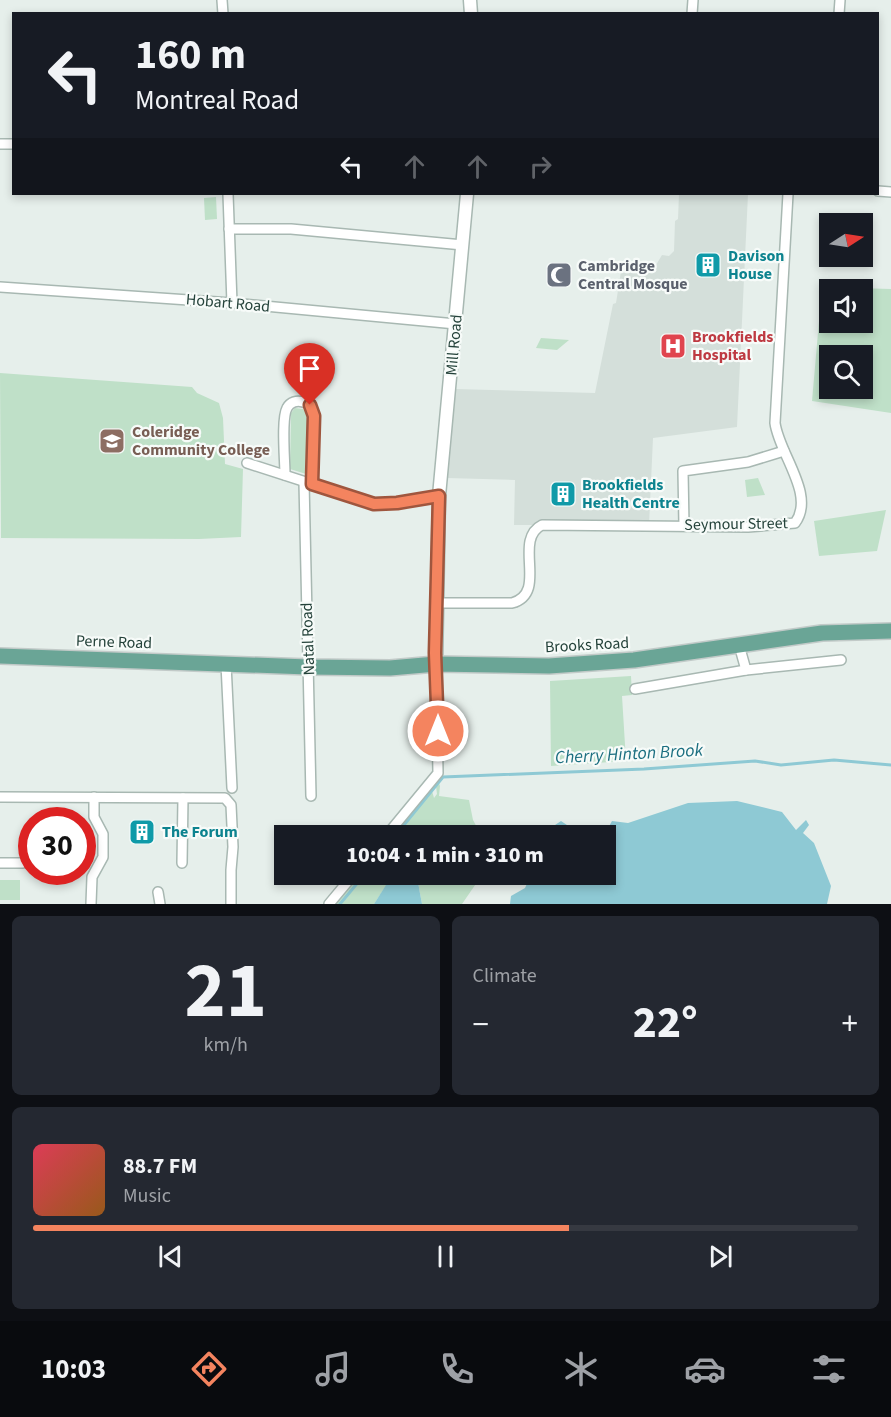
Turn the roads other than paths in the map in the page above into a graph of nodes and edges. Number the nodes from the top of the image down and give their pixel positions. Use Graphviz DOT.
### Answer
graph roads {
  1 [pos="228,195"];
  2 [pos="467,195"];
  3 [pos="788,195"];
  4 [pos="229,229"];
  5 [pos="463,245"];
  6 [pos="0,287"];
  7 [pos="232,303"];
  8 [pos="456,324"];
  9 [pos="784,451"];
  10 [pos="248,463"];
  11 [pos="285,476"];
  12 [pos="308,483"];
  13 [pos="439,496"];
  14 [pos="684,526"];
  15 [pos="437,603"];
  16 [pos="891,631"];
  17 [pos="739,645"];
  18 [pos="0,656"];
  19 [pos="842,660"];
  20 [pos="226,664"];
  21 [pos="436,664"];
  22 [pos="308,667"];
  23 [pos="746,670"];
  24 [pos="635,689"];
  25 [pos="232,788"];
  26 [pos="312,796"];
  27 [pos="0,797"];
  28 [pos="94,797"];
  29 [pos="183,798"];
  30 [pos="395,825"];
  31 [pos="0,863"];
  32 [pos="18,863"];
  33 [pos="182,863"];
  34 [pos="345,885"];
  35 [pos="158,892"];
  36 [pos="91,904"];
  37 [pos="160,904"];
  38 [pos="231,904"];
  39 [pos="330,904"];
  1 -- 4 [label="street"];
  2 -- 5 [label="street, Mill Road"];
  3 -- 9 [label="street, Seymour Street"];
  4 -- 5 [label="street"];
  4 -- 7 [label="street"];
  5 -- 8 [label="street, Mill Road"];
  6 -- 7 [label="street, Hobart Road"];
  7 -- 8 [label="street, Hobart Road"];
  8 -- 13 [label="street, Mill Road"];
  9 -- 14 [label="street"];
  9 -- 14 [label="street, Seymour Street"];
  10 -- 11 [label="street"];
  11 -- 12 [label="street"];
  11 -- 12 [label="street, Natal Road"];
  12 -- 13 [label="street"];
  12 -- 22 [label="street, Natal Road"];
  13 -- 15 [label="street, Mill Road"];
  14 -- 15 [label="street, Seymour Street"];
  15 -- 21 [label="street, Mill Road"];
  16 -- 17 [label="main road, Brooks Road"];
  17 -- 21 [label="main road, Brooks Road"];
  17 -- 23 [label="street"];
  18 -- 20 [label="main road, Perne Road"];
  19 -- 23 [label="street"];
  20 -- 22 [label="main road, Perne Road"];
  20 -- 25 [label="street"];
  21 -- 22 [label="main road, Perne Road"];
  21 -- 30 [label="street"];
  22 -- 26 [label="street, Natal Road"];
  23 -- 24 [label="street"];
  27 -- 28 [label="street"];
  28 -- 29 [label="street"];
  28 -- 36 [label="street"];
  29 -- 33 [label="street"];
  29 -- 38 [label="street"];
  31 -- 32 [label="street"];
  34 -- 39 [label="street"];
  35 -- 37 [label="street"];
}
